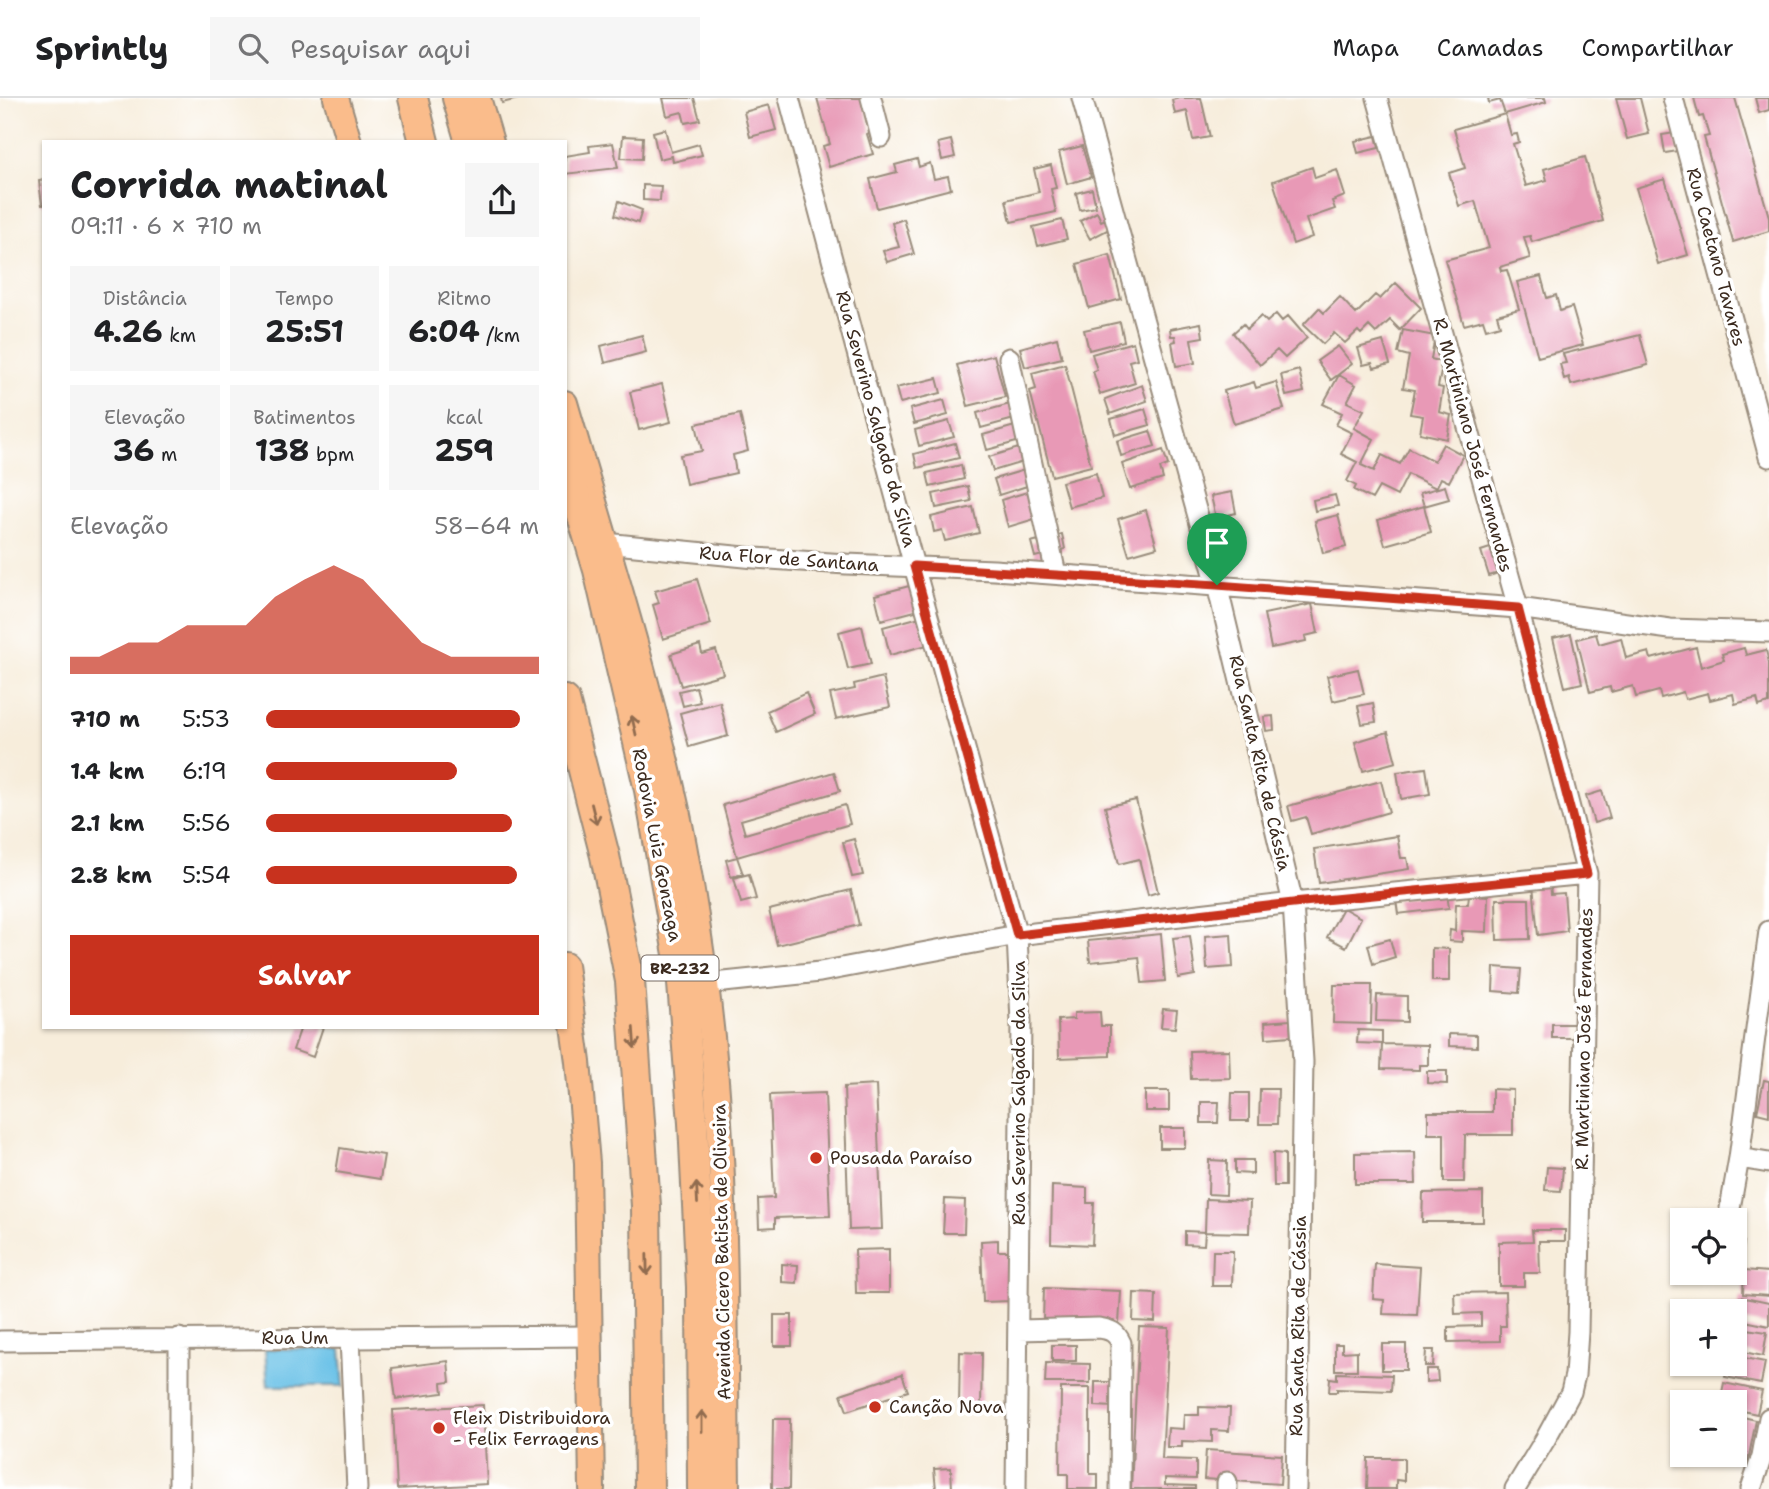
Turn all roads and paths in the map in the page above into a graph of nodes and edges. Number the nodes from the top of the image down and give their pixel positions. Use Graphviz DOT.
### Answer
graph roads {
  1 [pos="336,98"];
  2 [pos="413,98"];
  3 [pos="457,98"];
  4 [pos="478,98"];
  5 [pos="789,98"];
  6 [pos="871,98"];
  7 [pos="1082,98"];
  8 [pos="1377,98"];
  9 [pos="1673,98"];
  10 [pos="881,137"];
  11 [pos="348,140"];
  12 [pos="424,140"];
  13 [pos="469,140"];
  14 [pos="490,140"];
  15 [pos="1009,358"];
  16 [pos="567,410"];
  17 [pos="1763,410"];
  18 [pos="1769,457"];
  19 [pos="567,467"];
  20 [pos="606,543"];
  21 [pos="914,566"];
  22 [pos="1056,574"];
  23 [pos="1217,585"];
  24 [pos="1518,608"];
  25 [pos="1769,632"];
  26 [pos="567,709"];
  27 [pos="1587,874"];
  28 [pos="1293,903"];
  29 [pos="1769,931"];
  30 [pos="1017,935"];
  31 [pos="567,980"];
  32 [pos="705,984"];
  33 [pos="1739,1158"];
  34 [pos="1769,1163"];
  35 [pos="1730,1208"];
  36 [pos="1019,1330"];
  37 [pos="590,1336"];
  38 [pos="179,1338"];
  39 [pos="350,1338"];
  40 [pos="0,1341"];
  41 [pos="1769,1418"];
  42 [pos="179,1489"];
  43 [pos="357,1489"];
  44 [pos="592,1489"];
  45 [pos="649,1489"];
  46 [pos="702,1489"];
  47 [pos="727,1489"];
  48 [pos="1016,1489"];
  49 [pos="1120,1489"];
  50 [pos="1296,1489"];
  51 [pos="1515,1489"];
  52 [pos="1751,1489"];
  1 -- 11 [label="main road"];
  2 -- 12 [label="highway"];
  3 -- 13 [label="highway"];
  4 -- 14 [label="main road"];
  5 -- 21 [label="street, Rua Severino Salgado da Silva"];
  6 -- 10 [label="street"];
  7 -- 23 [label="street, Rua Santa Rita de Cássia"];
  8 -- 24 [label="street, R. Martiniano José Fernandes"];
  9 -- 17 [label="street, Rua Caetano Tavares"];
  15 -- 22 [label="street"];
  16 -- 20 [label="main road, Avenida Cicero Batista de Oliveira"];
  17 -- 18 [label="street, Rua Caetano Tavares"];
  46 -- 19 [label="highway, Rodovia Luiz Gonzaga / BR-232, one-way"];
  20 -- 21 [label="street, Rua Flor de Santana"];
  20 -- 32 [label="main road, Avenida Cicero Batista de Oliveira"];
  21 -- 22 [label="street, Rua Flor de Santana"];
  21 -- 30 [label="street, Rua Severino Salgado da Silva"];
  22 -- 23 [label="street, Rua Flor de Santana"];
  23 -- 24 [label="street, Rua Flor de Santana"];
  23 -- 28 [label="street, Rua Santa Rita de Cássia"];
  24 -- 25 [label="street, Rua Flor de Santana"];
  24 -- 27 [label="street, R. Martiniano José Fernandes"];
  26 -- 45 [label="highway, BR-232, one-way"];
  27 -- 28 [label="street"];
  27 -- 51 [label="street, R. Martiniano José Fernandes"];
  28 -- 30 [label="street"];
  28 -- 50 [label="street, Rua Santa Rita de Cássia"];
  29 -- 33 [label="street"];
  30 -- 32 [label="street"];
  30 -- 36 [label="street, Rua Severino Salgado da Silva"];
  31 -- 37 [label="main road"];
  32 -- 47 [label="main road, Avenida Cicero Batista de Oliveira"];
  33 -- 34 [label="street"];
  33 -- 35 [label="street"];
  36 -- 48 [label="street, Rua Severino Salgado da Silva"];
  36 -- 49 [label="street"];
  37 -- 39 [label="street, Rua Um"];
  37 -- 44 [label="main road"];
  38 -- 39 [label="street, Rua Um"];
  38 -- 40 [label="street, Rua Um"];
  38 -- 42 [label="street"];
  39 -- 43 [label="street"];
  41 -- 52 [label="street"];
}
